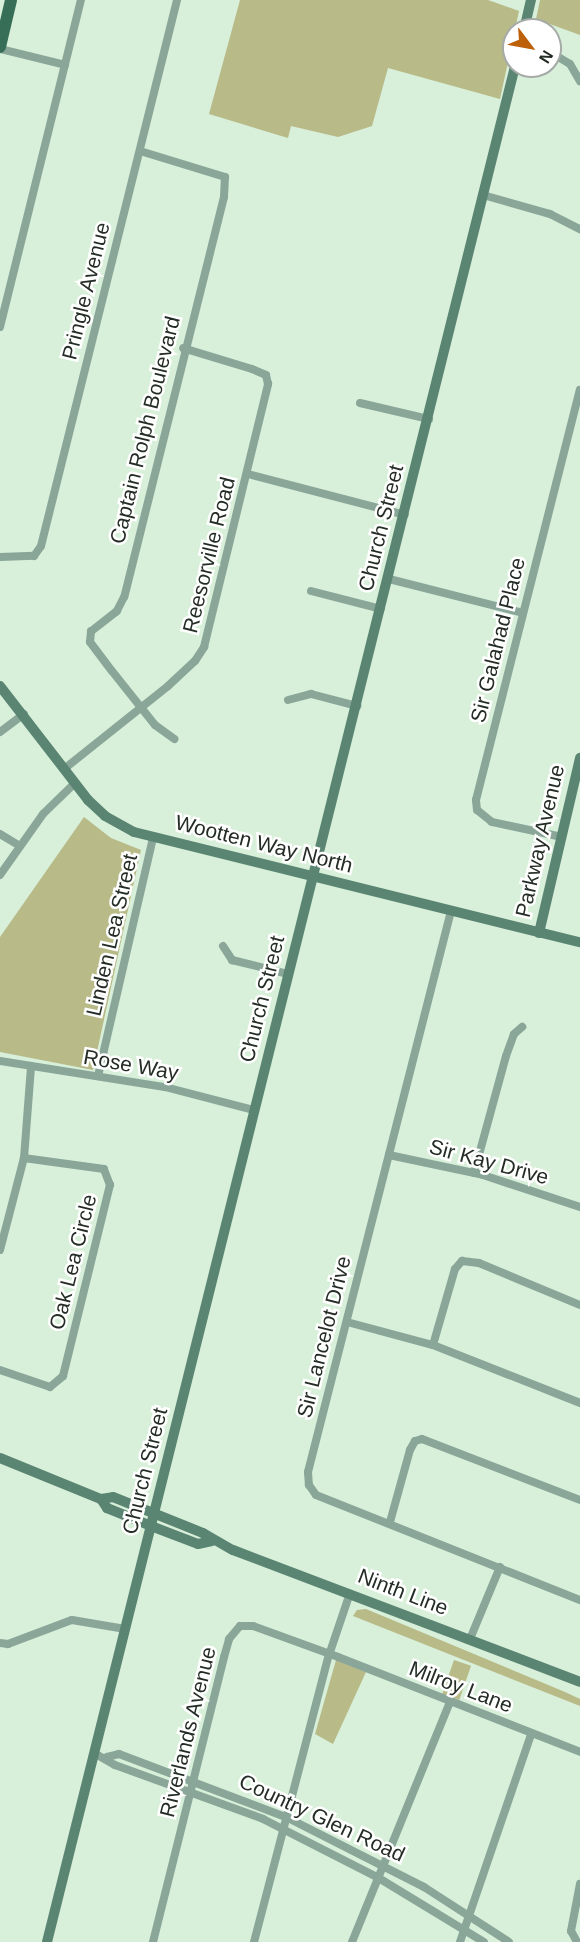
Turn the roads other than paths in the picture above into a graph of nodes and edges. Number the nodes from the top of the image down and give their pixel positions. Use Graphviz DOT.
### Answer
graph roads {
  1 [pos="11,0"];
  2 [pos="81,0"];
  3 [pos="177,0"];
  4 [pos="531,0"];
  5 [pos="527,18"];
  6 [pos="0,48"];
  7 [pos="562,59"];
  8 [pos="65,65"];
  9 [pos="512,78"];
  10 [pos="580,81"];
  11 [pos="140,151"];
  12 [pos="483,195"];
  13 [pos="580,229"];
  14 [pos="0,327"];
  15 [pos="183,348"];
  16 [pos="580,390"];
  17 [pos="360,403"];
  18 [pos="429,419"];
  19 [pos="248,474"];
  20 [pos="405,515"];
  21 [pos="0,557"];
  22 [pos="389,579"];
  23 [pos="310,591"];
  24 [pos="381,609"];
  25 [pos="523,613"];
  26 [pos="0,686"];
  27 [pos="288,700"];
  28 [pos="357,706"];
  29 [pos="143,707"];
  30 [pos="24,714"];
  31 [pos="0,732"];
  32 [pos="174,739"];
  33 [pos="580,758"];
  34 [pos="64,769"];
  35 [pos="75,783"];
  36 [pos="0,834"];
  37 [pos="153,837"];
  38 [pos="562,837"];
  39 [pos="20,846"];
  40 [pos="0,875"];
  41 [pos="313,876"];
  42 [pos="452,910"];
  43 [pos="539,933"];
  44 [pos="580,942"];
  45 [pos="223,946"];
  46 [pos="288,974"];
  47 [pos="522,1027"];
  48 [pos="0,1061"];
  49 [pos="31,1066"];
  50 [pos="98,1077"];
  51 [pos="254,1110"];
  52 [pos="389,1155"];
  53 [pos="24,1158"];
  54 [pos="474,1173"];
  55 [pos="580,1207"];
  56 [pos="0,1250"];
  57 [pos="580,1305"];
  58 [pos="347,1322"];
  59 [pos="433,1345"];
  60 [pos="0,1370"];
  61 [pos="580,1403"];
  62 [pos="0,1458"];
  63 [pos="101,1499"];
  64 [pos="580,1500"];
  65 [pos="154,1514"];
  66 [pos="390,1522"];
  67 [pos="151,1526"];
  68 [pos="212,1541"];
  69 [pos="500,1568"];
  70 [pos="350,1593"];
  71 [pos="580,1600"];
  72 [pos="125,1629"];
  73 [pos="470,1639"];
  74 [pos="0,1643"];
  75 [pos="329,1655"];
  76 [pos="580,1682"];
  77 [pos="450,1702"];
  78 [pos="531,1735"];
  79 [pos="580,1752"];
  80 [pos="94,1753"];
  81 [pos="107,1757"];
  82 [pos="195,1780"];
  83 [pos="192,1791"];
  84 [pos="286,1817"];
  85 [pos="283,1829"];
  86 [pos="381,1865"];
  87 [pos="377,1877"];
  88 [pos="580,1884"];
  89 [pos="469,1916"];
  90 [pos="464,1929"];
  91 [pos="577,1940"];
  92 [pos="47,1942"];
  93 [pos="153,1942"];
  94 [pos="254,1942"];
  95 [pos="352,1942"];
  96 [pos="460,1942"];
  97 [pos="484,1942"];
  98 [pos="509,1942"];
  1 -- 6 [label="main road"];
  2 -- 8 [label="street"];
  3 -- 11 [label="street, Pringle Avenue"];
  4 -- 5 [label="street"];
  6 -- 8 [label="street"];
  7 -- 10 [label="street"];
  8 -- 14 [label="street"];
  9 -- 12 [label="street, Church Street"];
  11 -- 15 [label="street, Captain Rolph Boulevard"];
  11 -- 21 [label="street, Pringle Avenue"];
  12 -- 13 [label="street"];
  12 -- 18 [label="street, Church Street"];
  15 -- 19 [label="street, Reesorville Road"];
  15 -- 29 [label="street, Captain Rolph Boulevard"];
  16 -- 25 [label="street, Sir Galahad Place"];
  17 -- 18 [label="street"];
  18 -- 20 [label="street, Church Street"];
  19 -- 20 [label="street"];
  19 -- 29 [label="street, Reesorville Road"];
  20 -- 22 [label="street, Church Street"];
  22 -- 24 [label="street, Church Street"];
  22 -- 25 [label="street"];
  23 -- 24 [label="street"];
  24 -- 28 [label="street, Church Street"];
  25 -- 38 [label="street, Sir Galahad Place"];
  26 -- 30 [label="street, Wootten Way North"];
  27 -- 28 [label="street"];
  28 -- 41 [label="street, Church Street"];
  29 -- 32 [label="street, Captain Rolph Boulevard"];
  29 -- 34 [label="street, Reesorville Road"];
  30 -- 31 [label="street"];
  30 -- 34 [label="street, Wootten Way North"];
  33 -- 38 [label="street, Parkway Avenue"];
  34 -- 35 [label="street, Wootten Way North"];
  35 -- 37 [label="street, Wootten Way North"];
  35 -- 39 [label="street"];
  36 -- 39 [label="street"];
  37 -- 41 [label="street, Wootten Way North"];
  37 -- 50 [label="street, Linden Lea Street"];
  38 -- 43 [label="street, Parkway Avenue"];
  39 -- 40 [label="street"];
  41 -- 42 [label="street, Wootten Way North"];
  41 -- 46 [label="street, Church Street"];
  42 -- 43 [label="street, Wootten Way North"];
  42 -- 52 [label="street, Sir Lancelot Drive"];
  43 -- 44 [label="street, Wootten Way North"];
  45 -- 46 [label="street"];
  46 -- 51 [label="street, Church Street"];
  47 -- 54 [label="street"];
  48 -- 49 [label="street, Rose Way"];
  49 -- 50 [label="street, Rose Way"];
  49 -- 53 [label="street"];
  50 -- 51 [label="street, Rose Way"];
  51 -- 65 [label="street, Church Street"];
  52 -- 54 [label="street, Sir Kay Drive"];
  52 -- 58 [label="street, Sir Lancelot Drive"];
  53 -- 56 [label="street"];
  53 -- 60 [label="street, Oak Lea Circle"];
  54 -- 55 [label="street, Sir Kay Drive"];
  57 -- 59 [label="street"];
  58 -- 59 [label="street"];
  58 -- 66 [label="street, Sir Lancelot Drive"];
  59 -- 61 [label="street"];
  62 -- 63 [label="street, Ninth Line"];
  63 -- 65 [label="street, Ninth Line"];
  63 -- 67 [label="street, Ninth Line"];
  64 -- 66 [label="street"];
  65 -- 67 [label="street, Church Street"];
  65 -- 68 [label="street, Ninth Line"];
  66 -- 69 [label="street, Sir Lancelot Drive"];
  67 -- 68 [label="street, Ninth Line"];
  67 -- 72 [label="street, Church Street"];
  68 -- 70 [label="street, Ninth Line"];
  69 -- 71 [label="street, Sir Lancelot Drive"];
  69 -- 73 [label="street"];
  70 -- 73 [label="street, Ninth Line"];
  70 -- 75 [label="street"];
  72 -- 74 [label="street"];
  72 -- 80 [label="street, Church Street"];
  73 -- 76 [label="street, Ninth Line"];
  75 -- 77 [label="street, Milroy Lane"];
  75 -- 82 [label="street, Riverlands Avenue"];
  75 -- 84 [label="street"];
  77 -- 78 [label="street, Milroy Lane"];
  77 -- 86 [label="street"];
  78 -- 79 [label="street, Milroy Lane"];
  78 -- 89 [label="street"];
  80 -- 81 [label="street, Country Glen Road"];
  80 -- 92 [label="street, Church Street"];
  81 -- 82 [label="street, Country Glen Road"];
  81 -- 83 [label="street, Country Glen Road"];
  82 -- 83 [label="street, Riverlands Avenue"];
  82 -- 84 [label="street, Country Glen Road"];
  83 -- 85 [label="street, Country Glen Road"];
  83 -- 93 [label="street, Riverlands Avenue"];
  84 -- 85 [label="street"];
  84 -- 86 [label="street, Country Glen Road"];
  85 -- 87 [label="street, Country Glen Road"];
  85 -- 94 [label="street"];
  86 -- 87 [label="street"];
  86 -- 89 [label="street, Country Glen Road"];
  87 -- 90 [label="street, Country Glen Road"];
  87 -- 95 [label="street"];
  88 -- 91 [label="street"];
  89 -- 90 [label="street"];
  89 -- 98 [label="street, Country Glen Road"];
  90 -- 96 [label="street"];
  90 -- 97 [label="street, Country Glen Road"];
}
